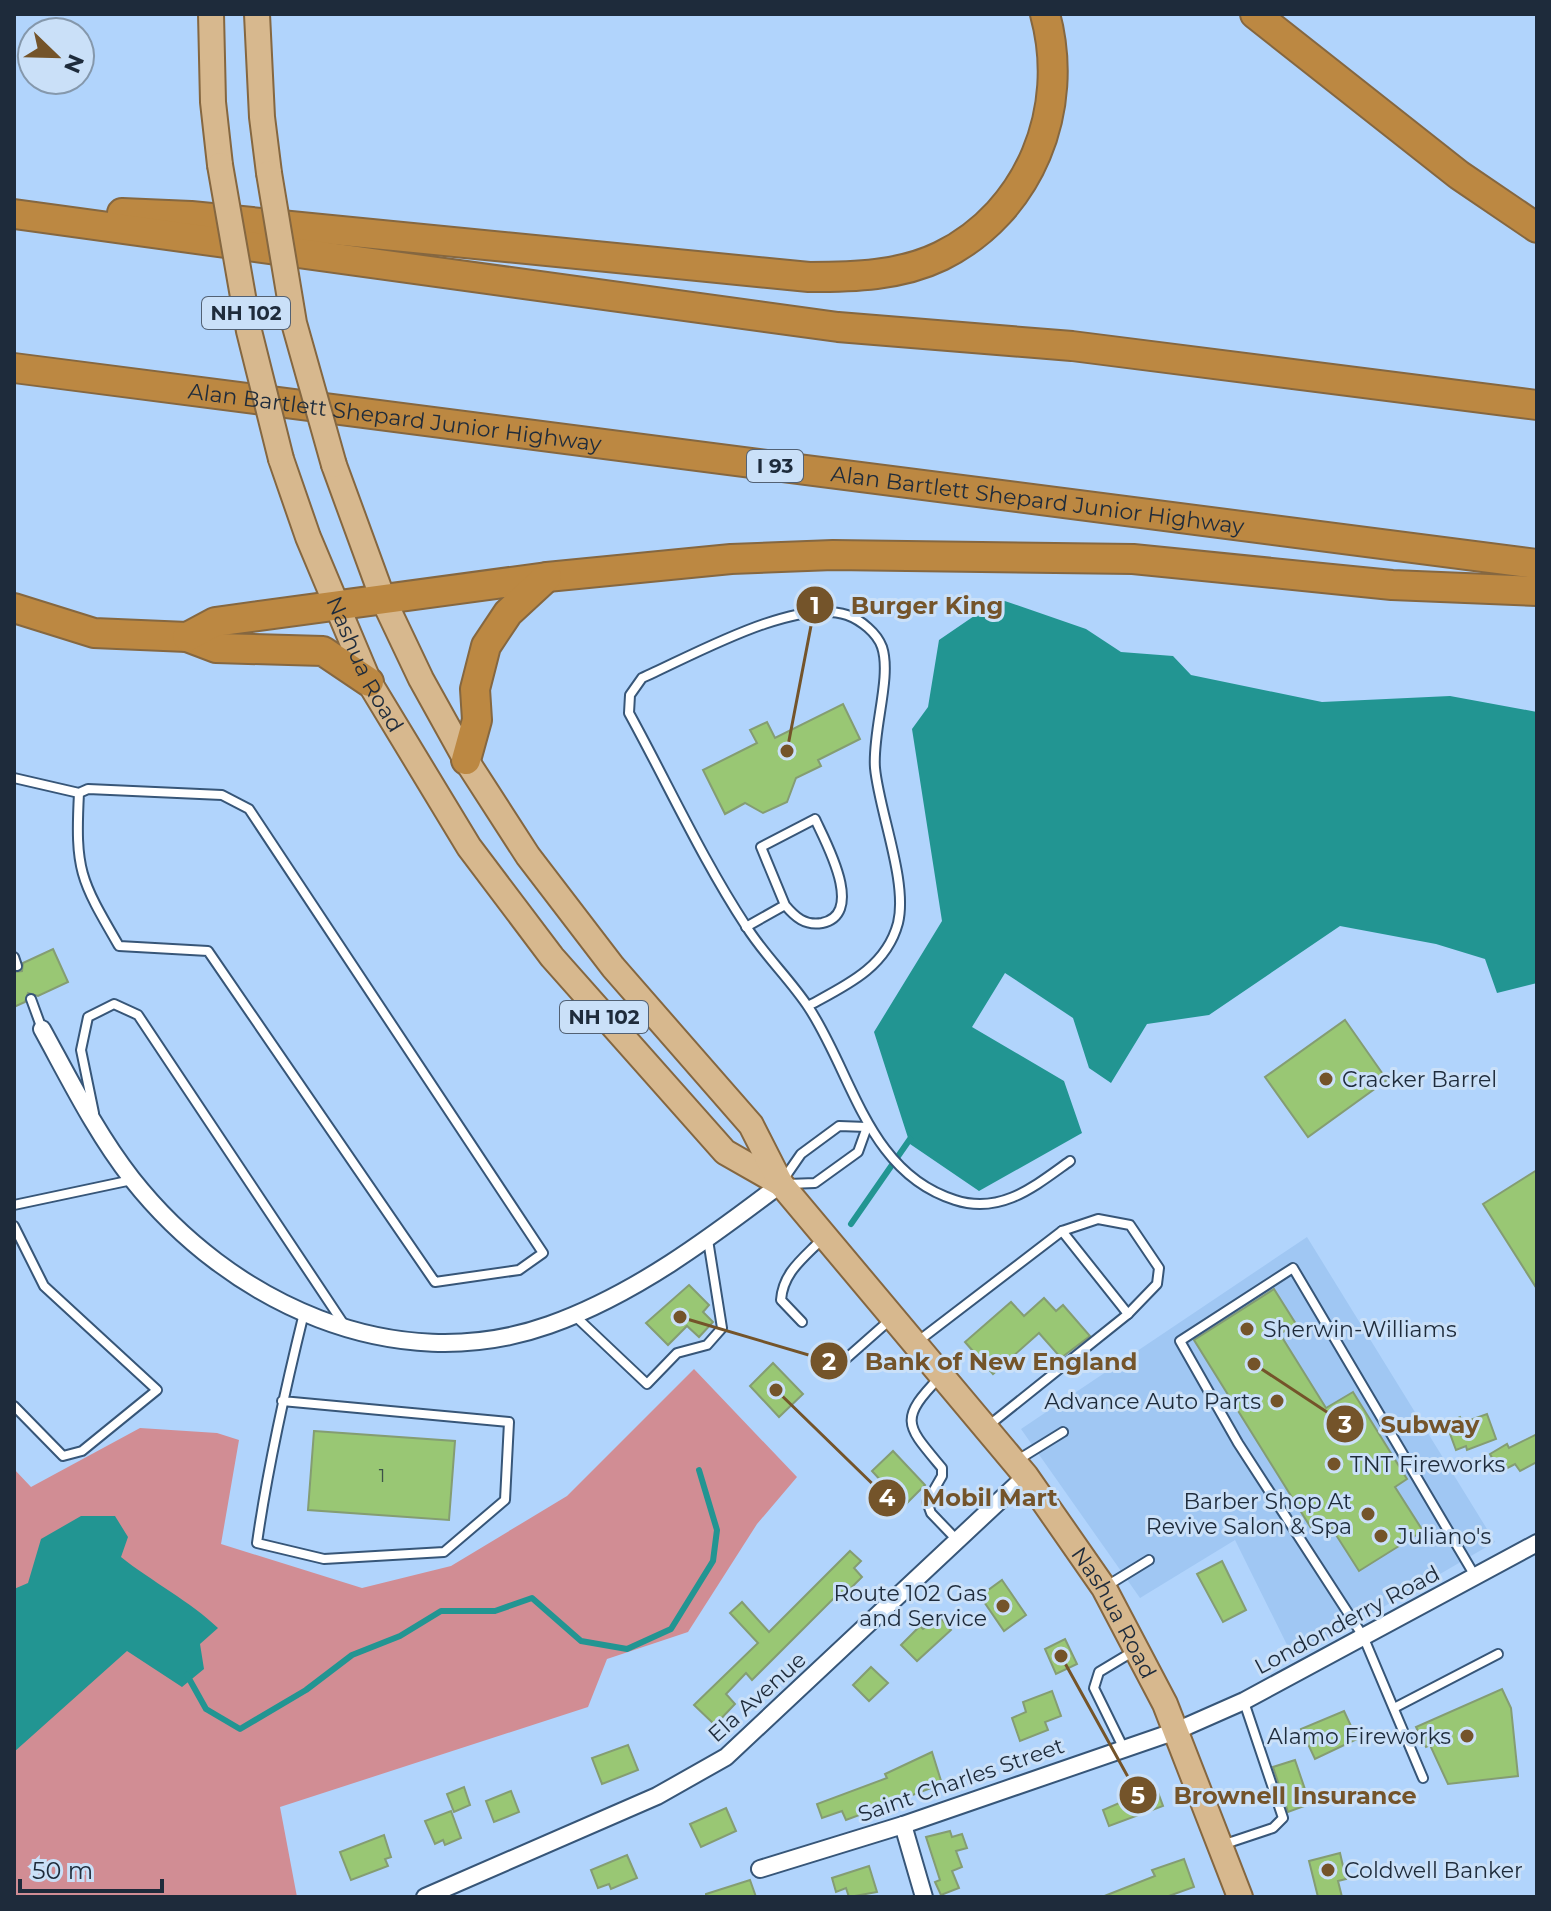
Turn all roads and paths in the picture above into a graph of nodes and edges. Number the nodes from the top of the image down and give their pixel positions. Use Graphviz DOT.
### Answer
graph roads {
  1 [pos="211,14"];
  2 [pos="257,14"];
  3 [pos="1045,14"];
  4 [pos="1255,14"];
  5 [pos="14,211"];
  6 [pos="1537,228"];
  7 [pos="14,368"];
  8 [pos="1537,405"];
  9 [pos="1537,564"];
  10 [pos="547,577"];
  11 [pos="1537,591"];
  12 [pos="383,599"];
  13 [pos="334,606"];
  14 [pos="14,608"];
  15 [pos="187,637"];
  16 [pos="369,682"];
  17 [pos="466,760"];
  18 [pos="14,778"];
  19 [pos="79,793"];
  20 [pos="785,905"];
  21 [pos="746,927"];
  22 [pos="31,999"];
  23 [pos="808,1006"];
  24 [pos="42,1029"];
  25 [pos="867,1127"];
  26 [pos="97,1129"];
  27 [pos="1070,1161"];
  28 [pos="133,1180"];
  29 [pos="781,1184"];
  30 [pos="14,1205"];
  31 [pos="14,1226"];
  32 [pos="1062,1231"];
  33 [pos="824,1236"];
  34 [pos="708,1240"];
  35 [pos="18,1248"];
  36 [pos="304,1313"];
  37 [pos="573,1314"];
  38 [pos="1128,1314"];
  39 [pos="892,1319"];
  40 [pos="802,1322"];
  41 [pos="348,1329"];
  42 [pos="914,1345"];
  43 [pos="825,1347"];
  44 [pos="940,1376"];
  45 [pos="282,1401"];
  46 [pos="14,1406"];
  47 [pos="986,1428"];
  48 [pos="1063,1432"];
  49 [pos="1020,1469"];
  50 [pos="956,1539"];
  51 [pos="1537,1543"];
  52 [pos="1149,1560"];
  53 [pos="1475,1576"];
  54 [pos="1104,1588"];
  55 [pos="1363,1636"];
  56 [pos="1138,1649"];
  57 [pos="1498,1654"];
  58 [pos="1244,1701"];
  59 [pos="1394,1708"];
  60 [pos="1176,1731"];
  61 [pos="1123,1747"];
  62 [pos="1423,1778"];
  63 [pos="903,1825"];
  64 [pos="1221,1846"];
  65 [pos="760,1869"];
  66 [pos="425,1897"];
  67 [pos="924,1897"];
  68 [pos="1240,1897"];
  1 -- 13 [label="main road, Nashua Road / NH 102, bridge"];
  2 -- 12 [label="main road, Nashua Road / NH 102, bridge"];
  3 -- 5 [label="highway"];
  4 -- 6 [label="highway"];
  5 -- 8 [label="highway"];
  7 -- 9 [label="highway, Alan Bartlett Shepard Junior Highway / I 93"];
  10 -- 11 [label="highway"];
  10 -- 12 [label="highway"];
  10 -- 17 [label="highway"];
  12 -- 13 [label="highway"];
  12 -- 17 [label="main road, Nashua Road / NH 102"];
  13 -- 15 [label="highway"];
  13 -- 16 [label="main road, Nashua Road / NH 102"];
  14 -- 15 [label="highway"];
  15 -- 16 [label="highway"];
  16 -- 29 [label="main road, Nashua Road / NH 102"];
  17 -- 29 [label="main road, Nashua Road / NH 102"];
  18 -- 19 [label="lane"];
  19 -- 19 [label="lane"];
  20 -- 20 [label="lane"];
  20 -- 21 [label="lane"];
  21 -- 23 [label="lane"];
  21 -- 23 [label="lane"];
  22 -- 24 [label="lane"];
  23 -- 25 [label="lane"];
  24 -- 26 [label="street"];
  25 -- 27 [label="lane"];
  25 -- 29 [label="lane"];
  25 -- 29 [label="lane"];
  26 -- 28 [label="street"];
  26 -- 41 [label="lane"];
  28 -- 30 [label="lane"];
  28 -- 36 [label="street"];
  29 -- 33 [label="main road, Nashua Road / NH 102"];
  29 -- 34 [label="street"];
  31 -- 35 [label="lane"];
  32 -- 38 [label="lane"];
  32 -- 38 [label="lane"];
  32 -- 42 [label="lane"];
  33 -- 39 [label="main road, Nashua Road / NH 102"];
  33 -- 40 [label="lane"];
  34 -- 37 [label="street"];
  34 -- 37 [label="lane"];
  35 -- 46 [label="lane"];
  36 -- 41 [label="street"];
  36 -- 45 [label="lane"];
  37 -- 41 [label="street"];
  38 -- 47 [label="lane"];
  39 -- 42 [label="main road, Nashua Road / NH 102"];
  39 -- 43 [label="lane"];
  42 -- 44 [label="main road, Nashua Road / NH 102"];
  44 -- 47 [label="main road, Nashua Road / NH 102"];
  44 -- 50 [label="lane"];
  45 -- 45 [label="lane"];
  47 -- 49 [label="main road, Nashua Road / NH 102"];
  48 -- 49 [label="lane"];
  49 -- 50 [label="street, Ela Avenue"];
  49 -- 54 [label="main road, Nashua Road / NH 102"];
  50 -- 66 [label="street, Ela Avenue"];
  51 -- 53 [label="street, Londonderry Road"];
  52 -- 54 [label="lane"];
  53 -- 55 [label="street, Londonderry Road"];
  53 -- 55 [label="lane"];
  54 -- 56 [label="main road, Nashua Road / NH 102"];
  55 -- 58 [label="street, Londonderry Road"];
  55 -- 59 [label="lane"];
  56 -- 60 [label="main road, Nashua Road / NH 102"];
  56 -- 61 [label="lane"];
  57 -- 59 [label="lane"];
  58 -- 60 [label="street, Londonderry Road"];
  58 -- 64 [label="lane"];
  59 -- 62 [label="lane"];
  60 -- 61 [label="street, Saint Charles Street"];
  60 -- 64 [label="main road, Nashua Road / NH 102"];
  61 -- 63 [label="street, Saint Charles Street"];
  63 -- 65 [label="street, Saint Charles Street"];
  63 -- 67 [label="street"];
  64 -- 68 [label="main road, NH 102"];
}
